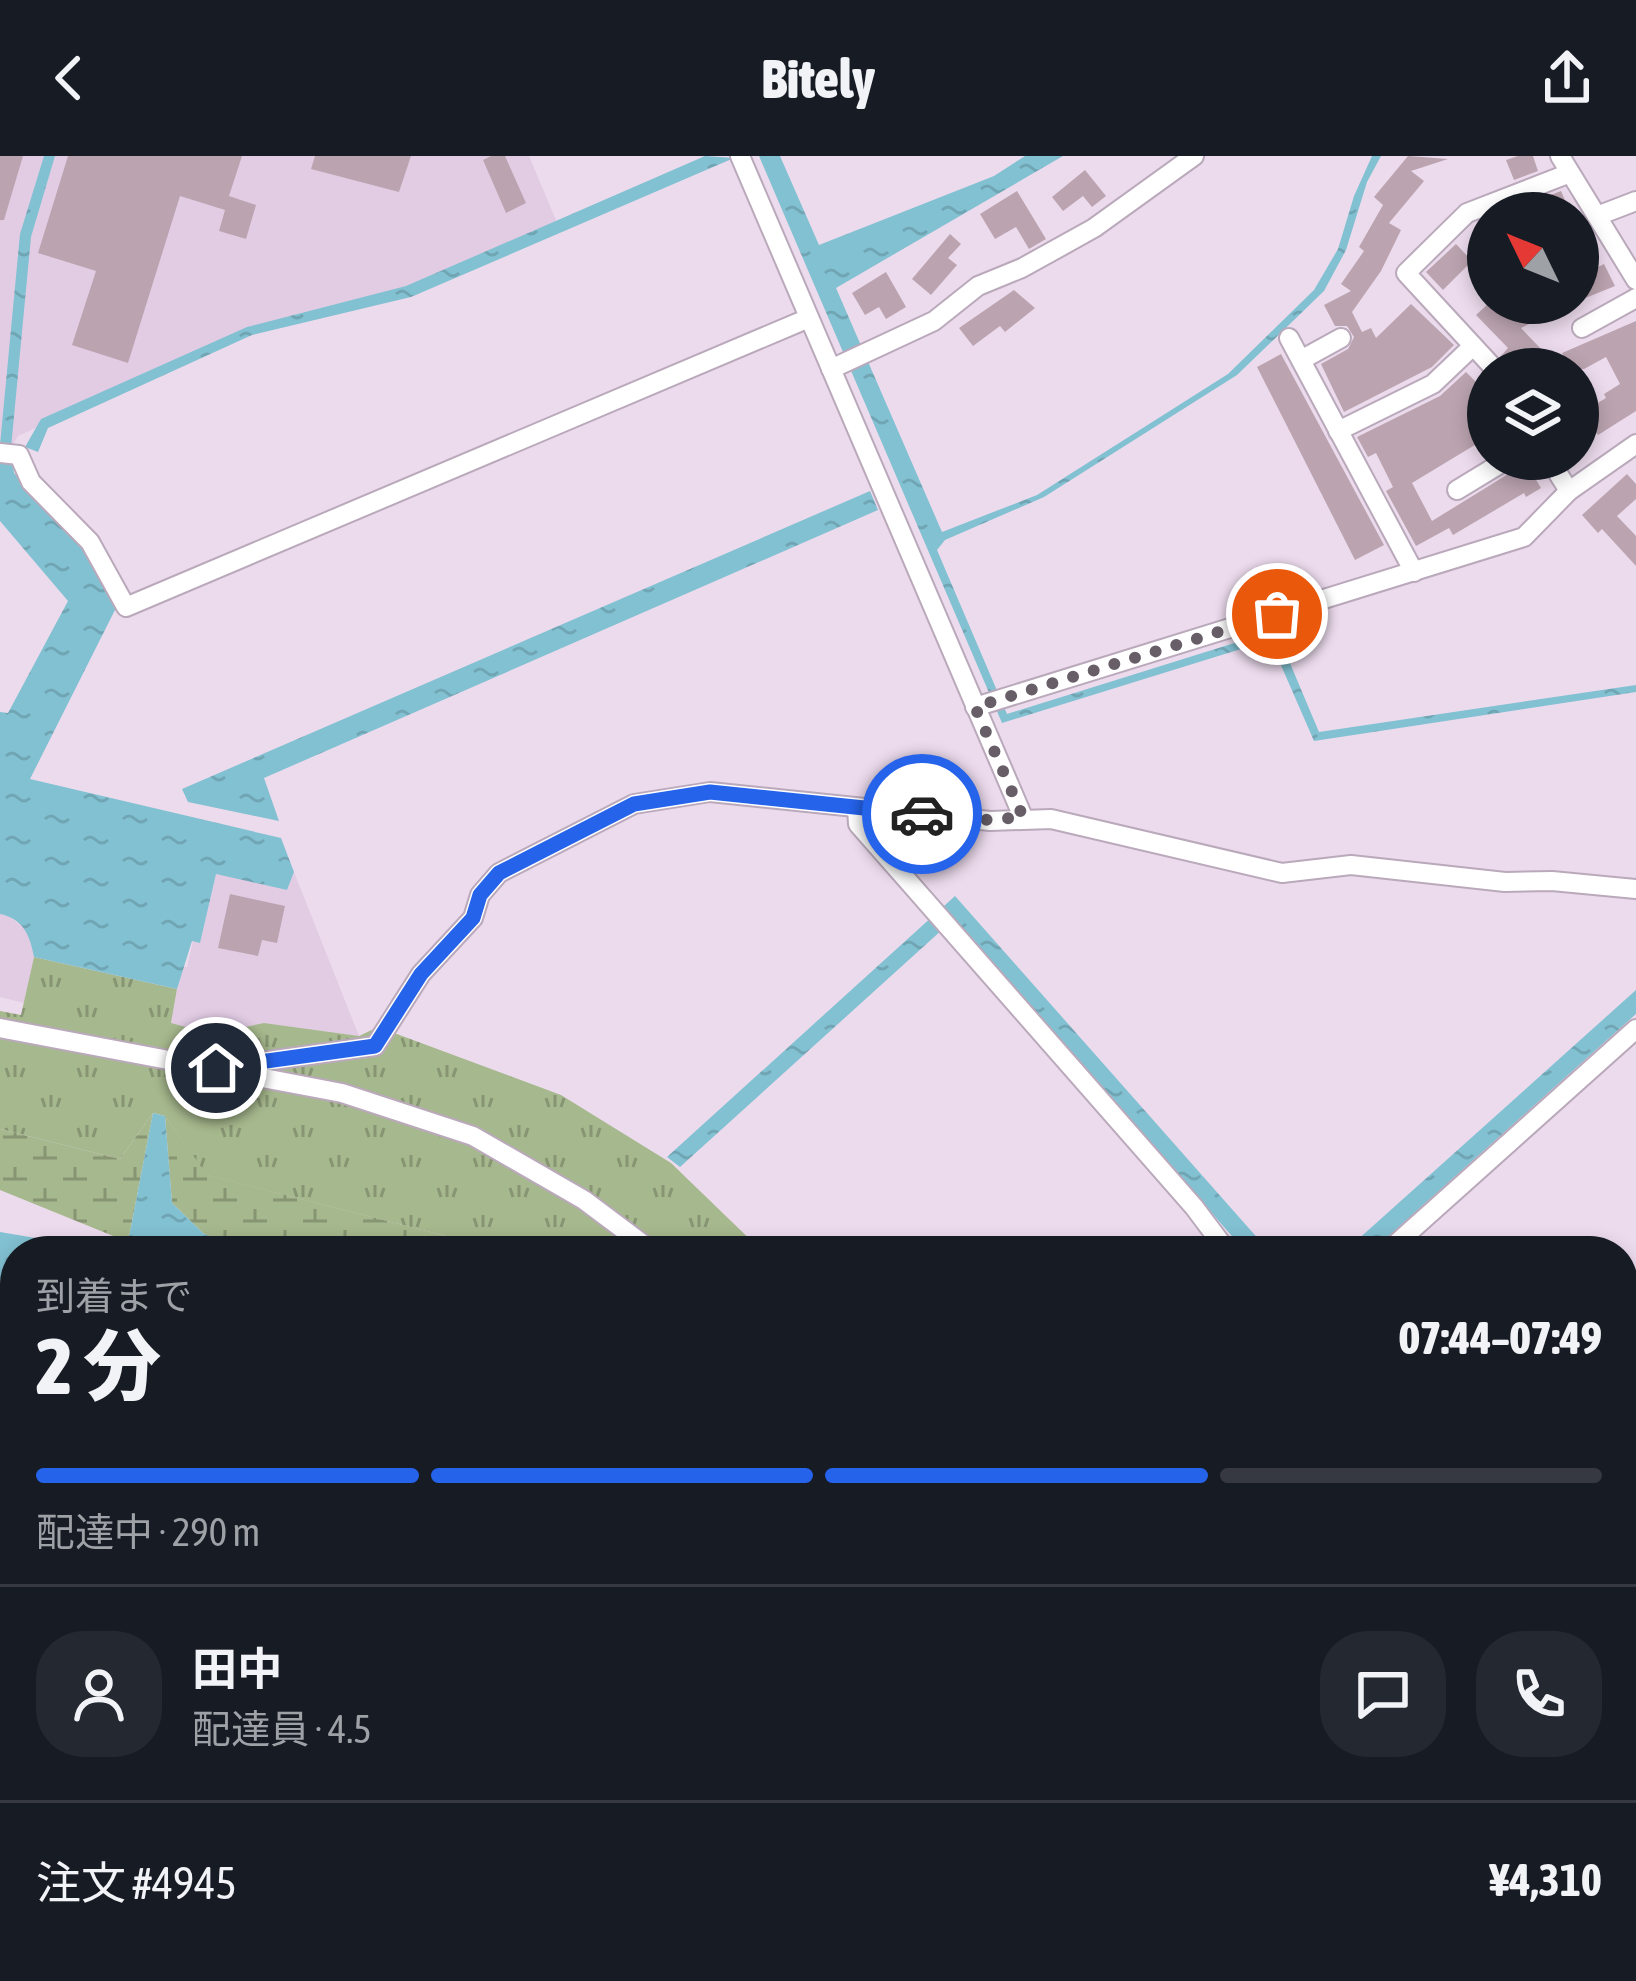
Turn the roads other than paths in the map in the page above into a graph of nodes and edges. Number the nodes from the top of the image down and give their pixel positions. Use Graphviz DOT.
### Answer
graph roads {
  1 [pos="740,156"];
  2 [pos="1194,156"];
  3 [pos="1565,165"];
  4 [pos="1582,192"];
  5 [pos="1636,201"];
  6 [pos="1599,215"];
  7 [pos="1599,219"];
  8 [pos="1636,280"];
  9 [pos="1636,298"];
  10 [pos="809,318"];
  11 [pos="1582,328"];
  12 [pos="1289,338"];
  13 [pos="1341,338"];
  14 [pos="1473,346"];
  15 [pos="1301,360"];
  16 [pos="831,369"];
  17 [pos="1338,430"];
  18 [pos="1636,444"];
  19 [pos="10,454"];
  20 [pos="1473,480"];
  21 [pos="1562,480"];
  22 [pos="1457,490"];
  23 [pos="1569,491"];
  24 [pos="1414,572"];
  25 [pos="989,703"];
  26 [pos="857,808"];
  27 [pos="1023,817"];
  28 [pos="1636,889"];
  29 [pos="0,1028"];
  30 [pos="1636,1029"];
  31 [pos="216,1068"];
  32 [pos="632,1236"];
  33 [pos="1216,1236"];
  34 [pos="1405,1236"];
  1 -- 10 [label="street"];
  2 -- 16 [label="street"];
  3 -- 4 [label="street"];
  3 -- 14 [label="street"];
  5 -- 6 [label="street"];
  7 -- 8 [label="street"];
  9 -- 11 [label="street"];
  10 -- 16 [label="street"];
  10 -- 19 [label="street"];
  12 -- 15 [label="street"];
  13 -- 15 [label="street"];
  14 -- 17 [label="street"];
  15 -- 17 [label="street"];
  16 -- 25 [label="street"];
  17 -- 24 [label="street"];
  18 -- 23 [label="street"];
  20 -- 22 [label="street"];
  21 -- 23 [label="street"];
  23 -- 24 [label="street"];
  24 -- 25 [label="street"];
  25 -- 27 [label="street"];
  26 -- 27 [label="street"];
  26 -- 31 [label="street"];
  26 -- 33 [label="street"];
  27 -- 28 [label="street"];
  29 -- 31 [label="street"];
  30 -- 34 [label="street"];
  31 -- 32 [label="street"];
}
